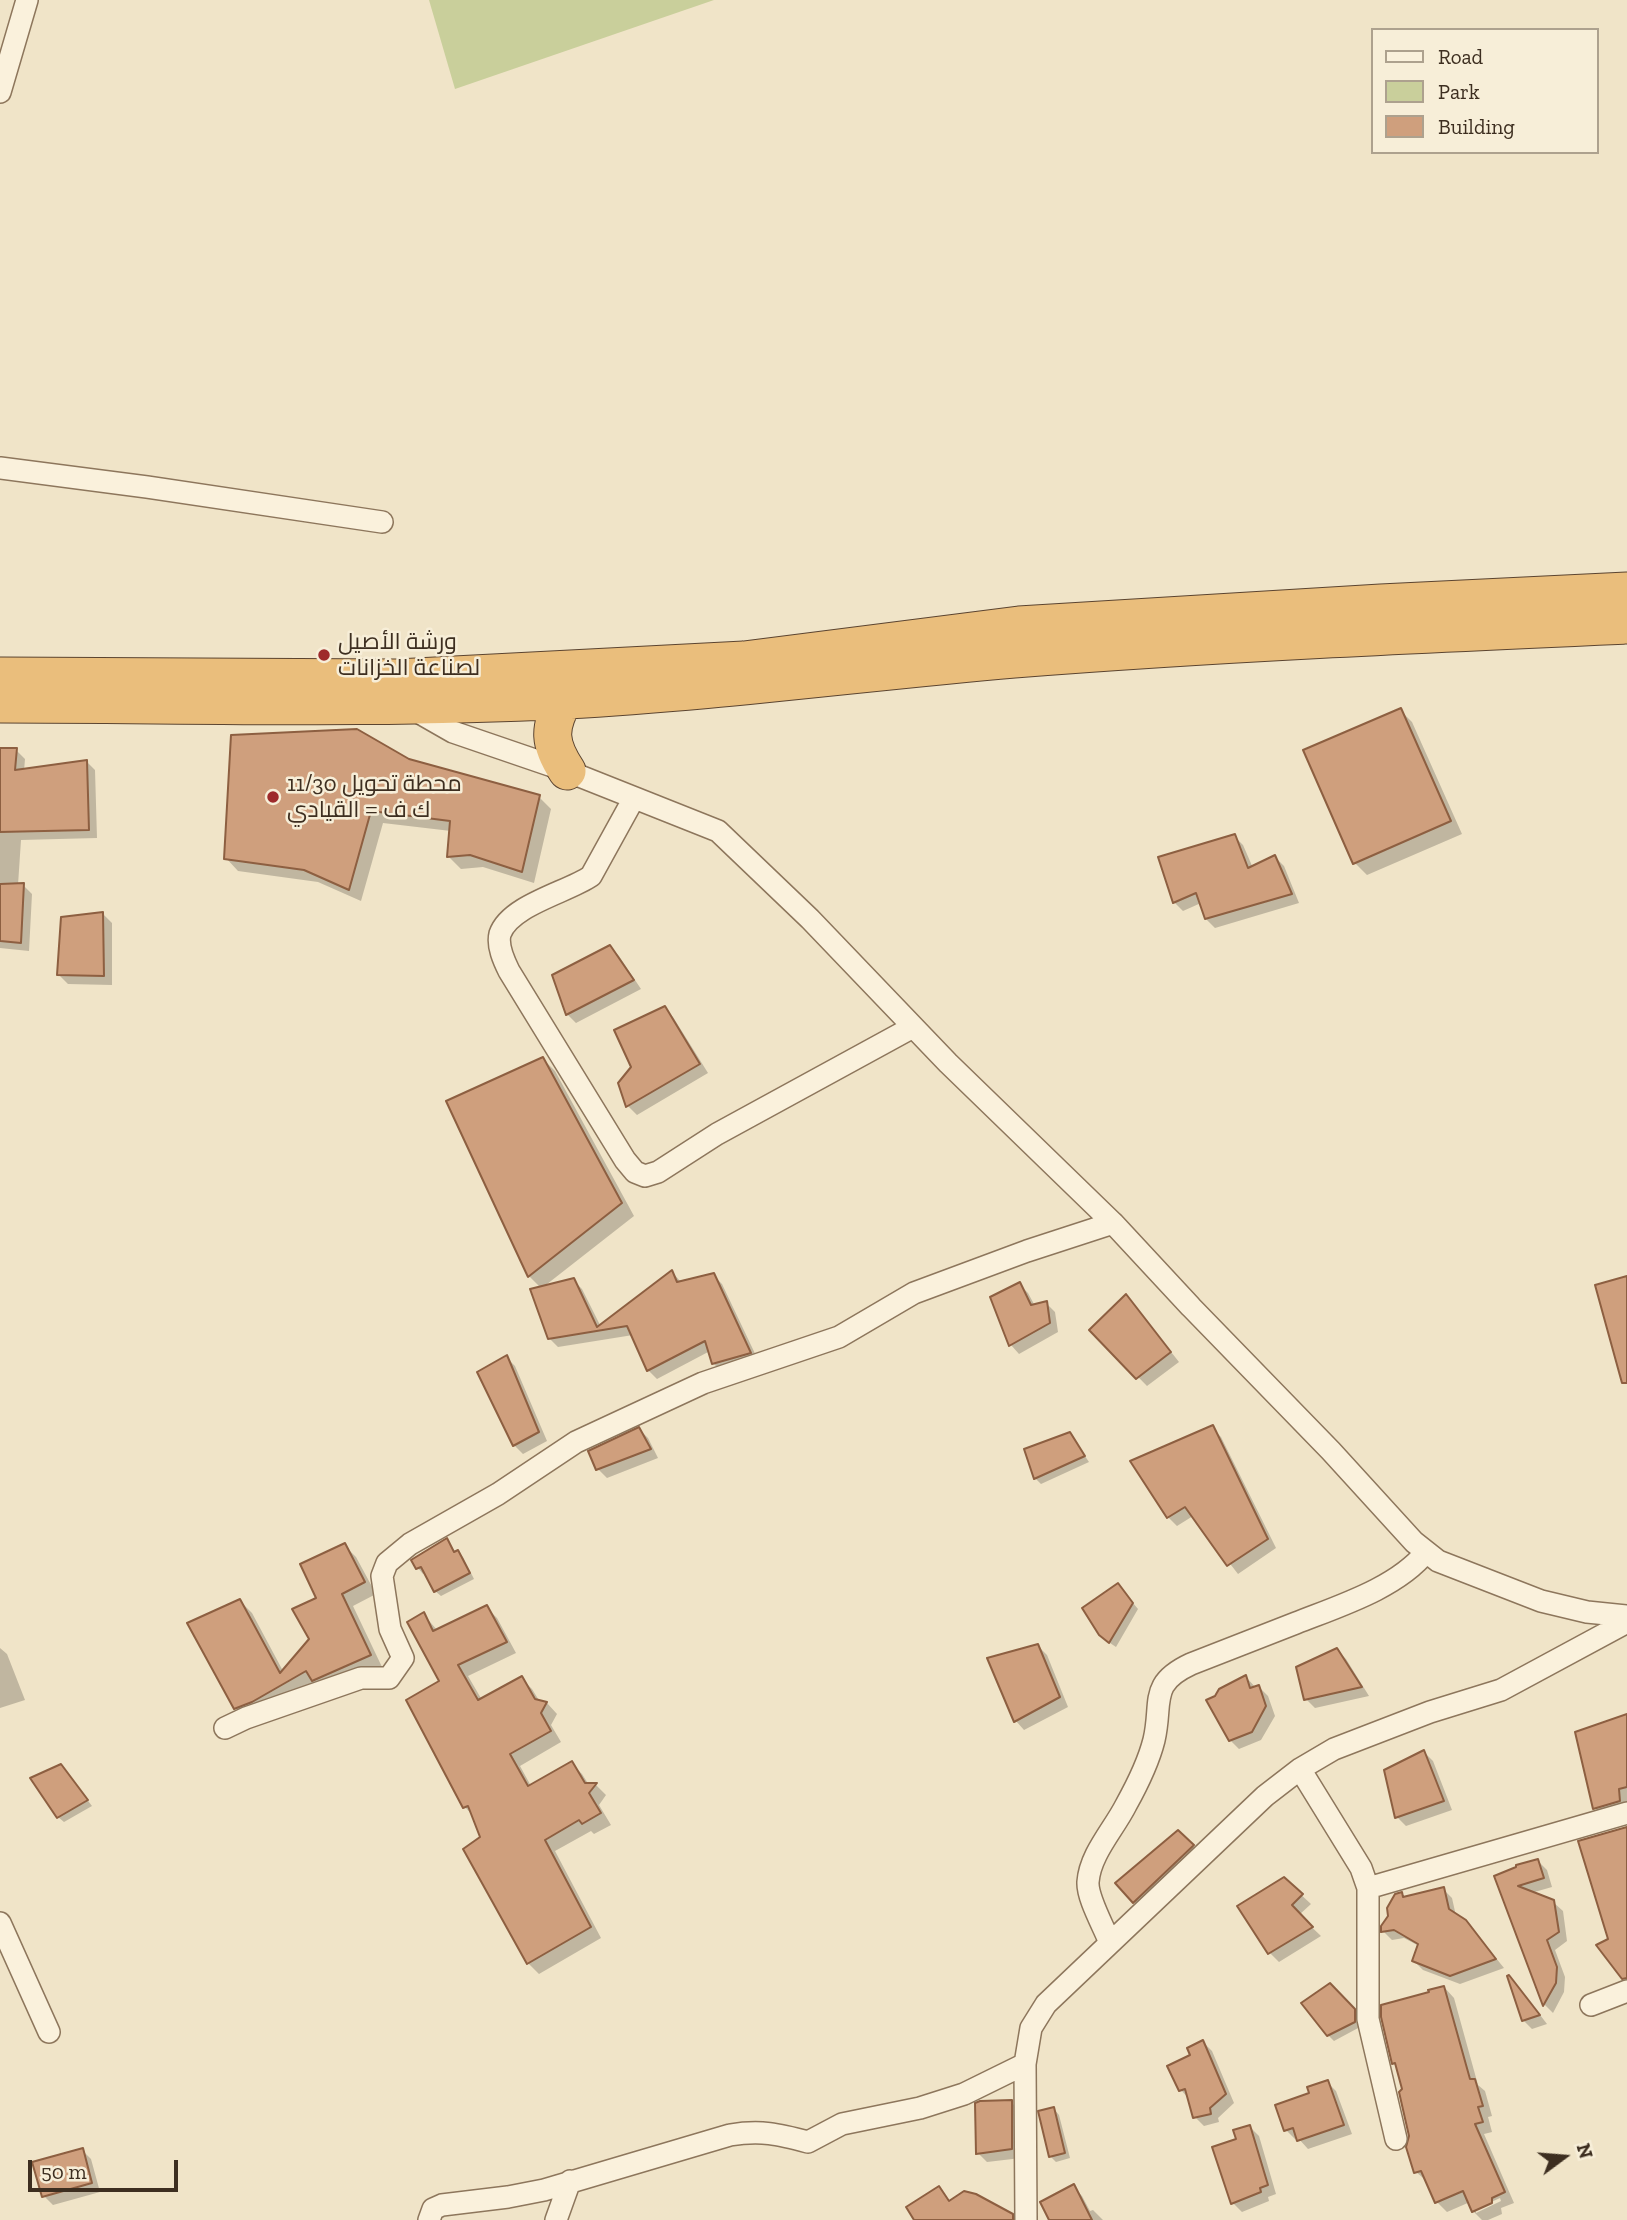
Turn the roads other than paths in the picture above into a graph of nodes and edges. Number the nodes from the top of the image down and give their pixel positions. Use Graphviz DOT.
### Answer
graph roads {
  1 [pos="27,0"];
  2 [pos="0,92"];
  3 [pos="0,468"];
  4 [pos="382,522"];
  5 [pos="1627,591"];
  6 [pos="1627,625"];
  7 [pos="0,676"];
  8 [pos="402,691"];
  9 [pos="564,700"];
  10 [pos="0,704"];
  11 [pos="566,771"];
  12 [pos="634,798"];
  13 [pos="913,1027"];
  14 [pos="1113,1223"];
  15 [pos="1426,1552"];
  16 [pos="1627,1616"];
  17 [pos="1627,1622"];
  18 [pos="225,1728"];
  19 [pos="1300,1769"];
  20 [pos="1627,1813"];
  21 [pos="1368,1888"];
  22 [pos="0,1923"];
  23 [pos="1110,1943"];
  24 [pos="1627,1991"];
  25 [pos="1591,2005"];
  26 [pos="49,2032"];
  27 [pos="1026,2064"];
  28 [pos="1395,2139"];
  29 [pos="570,2180"];
  30 [pos="429,2220"];
  31 [pos="556,2220"];
  32 [pos="1026,2220"];
  1 -- 2 [label="street"];
  3 -- 4 [label="street"];
  5 -- 8 [label="highway"];
  6 -- 9 [label="highway"];
  7 -- 8 [label="highway"];
  8 -- 9 [label="highway"];
  8 -- 10 [label="highway"];
  8 -- 11 [label="street"];
  9 -- 11 [label="highway"];
  11 -- 12 [label="street"];
  12 -- 13 [label="street"];
  12 -- 13 [label="street"];
  13 -- 14 [label="street"];
  14 -- 15 [label="street"];
  14 -- 18 [label="street"];
  15 -- 16 [label="street"];
  15 -- 23 [label="street"];
  17 -- 19 [label="street"];
  19 -- 21 [label="street"];
  19 -- 23 [label="street"];
  20 -- 21 [label="street"];
  21 -- 28 [label="street"];
  22 -- 26 [label="street"];
  23 -- 27 [label="street"];
  24 -- 25 [label="street"];
  27 -- 29 [label="street"];
  27 -- 32 [label="street"];
  29 -- 30 [label="street"];
  29 -- 31 [label="street"];
}
